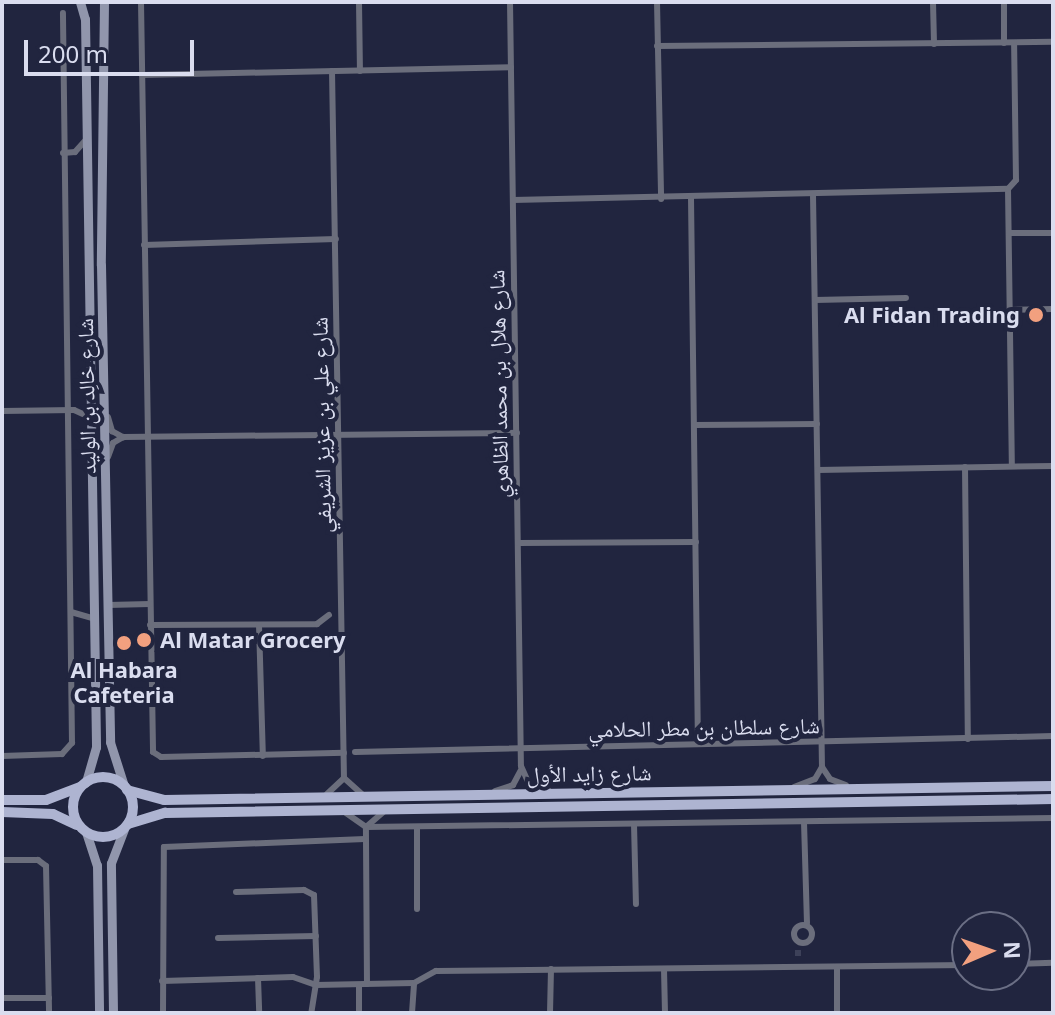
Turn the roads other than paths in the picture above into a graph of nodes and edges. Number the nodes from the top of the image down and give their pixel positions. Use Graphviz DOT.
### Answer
graph roads {
  1 [pos="80,2"];
  2 [pos="104,2"];
  3 [pos="141,2"];
  4 [pos="359,2"];
  5 [pos="510,2"];
  6 [pos="657,2"];
  7 [pos="933,2"];
  8 [pos="1004,2"];
  9 [pos="63,13"];
  10 [pos="1053,42"];
  11 [pos="1004,43"];
  12 [pos="1014,43"];
  13 [pos="934,44"];
  14 [pos="657,46"];
  15 [pos="511,67"];
  16 [pos="332,71"];
  17 [pos="360,71"];
  18 [pos="142,75"];
  19 [pos="85,141"];
  20 [pos="72,152"];
  21 [pos="63,153"];
  22 [pos="86,163"];
  23 [pos="1008,189"];
  24 [pos="813,195"];
  25 [pos="691,198"];
  26 [pos="661,199"];
  27 [pos="513,200"];
  28 [pos="1009,233"];
  29 [pos="1053,233"];
  30 [pos="336,239"];
  31 [pos="144,245"];
  32 [pos="87,248"];
  33 [pos="101,265"];
  34 [pos="906,298"];
  35 [pos="815,300"];
  36 [pos="1053,309"];
  37 [pos="1010,310"];
  38 [pos="91,400"];
  39 [pos="105,400"];
  40 [pos="71,410"];
  41 [pos="2,411"];
  42 [pos="92,418"];
  43 [pos="817,424"];
  44 [pos="694,425"];
  45 [pos="517,433"];
  46 [pos="339,435"];
  47 [pos="123,437"];
  48 [pos="147,437"];
  49 [pos="1012,466"];
  50 [pos="1053,466"];
  51 [pos="965,467"];
  52 [pos="818,470"];
  53 [pos="106,479"];
  54 [pos="696,542"];
  55 [pos="518,543"];
  56 [pos="94,603"];
  57 [pos="150,604"];
  58 [pos="108,605"];
  59 [pos="75,612"];
  60 [pos="329,615"];
  61 [pos="95,619"];
  62 [pos="150,625"];
  63 [pos="259,625"];
  64 [pos="1053,736"];
  65 [pos="968,739"];
  66 [pos="823,743"];
  67 [pos="698,744"];
  68 [pos="521,750"];
  69 [pos="355,752"];
  70 [pos="344,753"];
  71 [pos="2,756"];
  72 [pos="263,756"];
  73 [pos="521,766"];
  74 [pos="822,767"];
  75 [pos="344,778"];
  76 [pos="84,785"];
  77 [pos="1053,786"];
  78 [pos="126,788"];
  79 [pos="867,789"];
  80 [pos="783,790"];
  81 [pos="563,794"];
  82 [pos="478,795"];
  83 [pos="377,797"];
  84 [pos="313,798"];
  85 [pos="1053,799"];
  86 [pos="2,800"];
  87 [pos="386,810"];
  88 [pos="337,811"];
  89 [pos="2,812"];
  90 [pos="1053,818"];
  91 [pos="804,822"];
  92 [pos="634,824"];
  93 [pos="126,827"];
  94 [pos="366,827"];
  95 [pos="417,827"];
  96 [pos="84,830"];
  97 [pos="365,839"];
  98 [pos="2,860"];
  99 [pos="236,892"];
  100 [pos="636,904"];
  101 [pos="417,909"];
  102 [pos="807,923"];
  103 [pos="316,936"];
  104 [pos="218,938"];
  105 [pos="798,949"];
  106 [pos="1031,962"];
  107 [pos="1053,963"];
  108 [pos="951,965"];
  109 [pos="799,967"];
  110 [pos="837,967"];
  111 [pos="551,969"];
  112 [pos="664,969"];
  113 [pos="258,978"];
  114 [pos="162,981"];
  115 [pos="414,983"];
  116 [pos="363,984"];
  117 [pos="316,985"];
  118 [pos="2,998"];
  119 [pos="49,998"];
  120 [pos="49,1013"];
  121 [pos="99,1013"];
  122 [pos="113,1013"];
  123 [pos="163,1013"];
  124 [pos="259,1013"];
  125 [pos="311,1013"];
  126 [pos="359,1013"];
  127 [pos="412,1013"];
  128 [pos="550,1013"];
  129 [pos="665,1013"];
  130 [pos="837,1013"];
  1 -- 19 [label="street, شارع خالِد بن الوليد"];
  2 -- 33 [label="street, شارع خالِد بن الوليد"];
  3 -- 18 [label="street"];
  4 -- 17 [label="street"];
  5 -- 15 [label="street, شارع هلال بن محمد الظاهري"];
  6 -- 14 [label="street"];
  7 -- 13 [label="street"];
  8 -- 11 [label="street"];
  9 -- 21 [label="street"];
  10 -- 12 [label="street"];
  11 -- 12 [label="street"];
  11 -- 13 [label="street"];
  12 -- 23 [label="street"];
  13 -- 14 [label="street"];
  14 -- 26 [label="street"];
  15 -- 17 [label="street"];
  15 -- 27 [label="street, شارع هلال بن محمد الظاهري"];
  16 -- 17 [label="street"];
  16 -- 18 [label="street"];
  16 -- 30 [label="street, شارع علي بن عزيز الشريفي"];
  18 -- 31 [label="street"];
  19 -- 20 [label="street"];
  19 -- 22 [label="street, شارع خالِد بن الوليد"];
  20 -- 21 [label="street"];
  20 -- 22 [label="street"];
  21 -- 40 [label="street"];
  22 -- 32 [label="street, شارع خالِد بن الوليد"];
  23 -- 24 [label="street"];
  23 -- 28 [label="street"];
  24 -- 25 [label="street"];
  24 -- 35 [label="street"];
  25 -- 26 [label="street"];
  25 -- 44 [label="street"];
  26 -- 27 [label="street"];
  27 -- 45 [label="street, شارع هلال بن محمد الظاهري"];
  28 -- 29 [label="street"];
  28 -- 37 [label="street"];
  30 -- 31 [label="street"];
  30 -- 46 [label="street, شارع علي بن عزيز الشريفي"];
  31 -- 48 [label="street"];
  32 -- 33 [label="street"];
  32 -- 38 [label="street, شارع خالِد بن الوليد"];
  33 -- 39 [label="street, شارع خالِد بن الوليد"];
  34 -- 35 [label="street"];
  35 -- 43 [label="street"];
  36 -- 37 [label="street"];
  37 -- 49 [label="street"];
  38 -- 40 [label="street"];
  38 -- 42 [label="street, شارع خالِد بن الوليد"];
  39 -- 47 [label="street"];
  39 -- 53 [label="street, شارع خالِد بن الوليد"];
  40 -- 41 [label="street"];
  40 -- 42 [label="street"];
  40 -- 59 [label="street"];
  42 -- 56 [label="street, شارع خالِد بن الوليد"];
  43 -- 44 [label="street"];
  43 -- 52 [label="street"];
  44 -- 54 [label="street"];
  45 -- 46 [label="street"];
  45 -- 55 [label="street, شارع هلال بن محمد الظاهري"];
  46 -- 48 [label="street"];
  46 -- 70 [label="street, شارع علي بن عزيز الشريفي"];
  47 -- 48 [label="street"];
  47 -- 53 [label="street"];
  48 -- 57 [label="street"];
  49 -- 50 [label="street"];
  49 -- 51 [label="street"];
  51 -- 52 [label="street"];
  51 -- 65 [label="street"];
  52 -- 66 [label="street"];
  53 -- 58 [label="street, شارع خالِد بن الوليد"];
  54 -- 55 [label="street"];
  54 -- 67 [label="street"];
  55 -- 68 [label="street, شارع هلال بن محمد الظاهري"];
  56 -- 59 [label="street"];
  56 -- 61 [label="street, شارع خالِد بن الوليد"];
  57 -- 58 [label="street"];
  57 -- 62 [label="street"];
  58 -- 78 [label="street, شارع خالِد بن الوليد"];
  59 -- 61 [label="street"];
  59 -- 71 [label="street"];
  60 -- 63 [label="street"];
  61 -- 76 [label="street, شارع خالِد بن الوليد"];
  62 -- 63 [label="street"];
  62 -- 72 [label="street"];
  63 -- 72 [label="street"];
  64 -- 65 [label="street, شارع سلطان بن مطر الحلامي"];
  65 -- 66 [label="street, شارع سلطان بن مطر الحلامي"];
  66 -- 67 [label="street, شارع سلطان بن مطر الحلامي"];
  66 -- 74 [label="street"];
  67 -- 68 [label="street, شارع سلطان بن مطر الحلامي"];
  68 -- 69 [label="street, شارع سلطان بن مطر الحلامي"];
  68 -- 73 [label="street, شارع هلال بن محمد الظاهري"];
  70 -- 72 [label="street"];
  70 -- 75 [label="street, شارع علي بن عزيز الشريفي"];
  73 -- 81 [label="street"];
  73 -- 82 [label="street"];
  74 -- 79 [label="street"];
  74 -- 80 [label="street"];
  75 -- 83 [label="street"];
  75 -- 84 [label="street"];
  76 -- 78 [label="main road"];
  76 -- 86 [label="main road"];
  76 -- 96 [label="main road"];
  77 -- 79 [label="main road, شارع زايد الأول"];
  78 -- 84 [label="main road, شارع زايد الأول"];
  78 -- 93 [label="main road"];
  79 -- 80 [label="main road, شارع زايد الأول"];
  80 -- 81 [label="main road, شارع زايد الأول"];
  81 -- 82 [label="main road, شارع زايد الأول"];
  82 -- 83 [label="main road, شارع زايد الأول"];
  83 -- 84 [label="main road, شارع زايد الأول"];
  85 -- 87 [label="main road, شارع زايد الأول"];
  87 -- 88 [label="main road, شارع زايد الأول"];
  87 -- 94 [label="street"];
  88 -- 93 [label="main road, شارع زايد الأول"];
  88 -- 94 [label="street"];
  89 -- 96 [label="main road"];
  90 -- 91 [label="street"];
  91 -- 92 [label="street"];
  91 -- 102 [label="street"];
  92 -- 95 [label="street"];
  92 -- 100 [label="street"];
  93 -- 96 [label="main road"];
  93 -- 122 [label="street"];
  94 -- 95 [label="street"];
  94 -- 97 [label="street"];
  95 -- 101 [label="street"];
  96 -- 121 [label="street"];
  97 -- 114 [label="street"];
  97 -- 116 [label="street"];
  98 -- 119 [label="street"];
  99 -- 103 [label="street"];
  102 -- 105 [label="street"];
  102 -- 105 [label="street"];
  103 -- 104 [label="street"];
  103 -- 117 [label="street"];
  105 -- 109 [label="street"];
  106 -- 107 [label="street"];
  108 -- 110 [label="street"];
  109 -- 110 [label="street"];
  109 -- 112 [label="street"];
  110 -- 130 [label="street"];
  111 -- 112 [label="street"];
  111 -- 115 [label="street"];
  111 -- 128 [label="street"];
  112 -- 129 [label="street"];
  113 -- 114 [label="street"];
  113 -- 117 [label="street"];
  113 -- 124 [label="street"];
  114 -- 123 [label="street"];
  115 -- 116 [label="street"];
  115 -- 127 [label="street"];
  116 -- 117 [label="street"];
  116 -- 126 [label="street"];
  117 -- 125 [label="street"];
  118 -- 119 [label="street"];
  119 -- 120 [label="street"];
}
